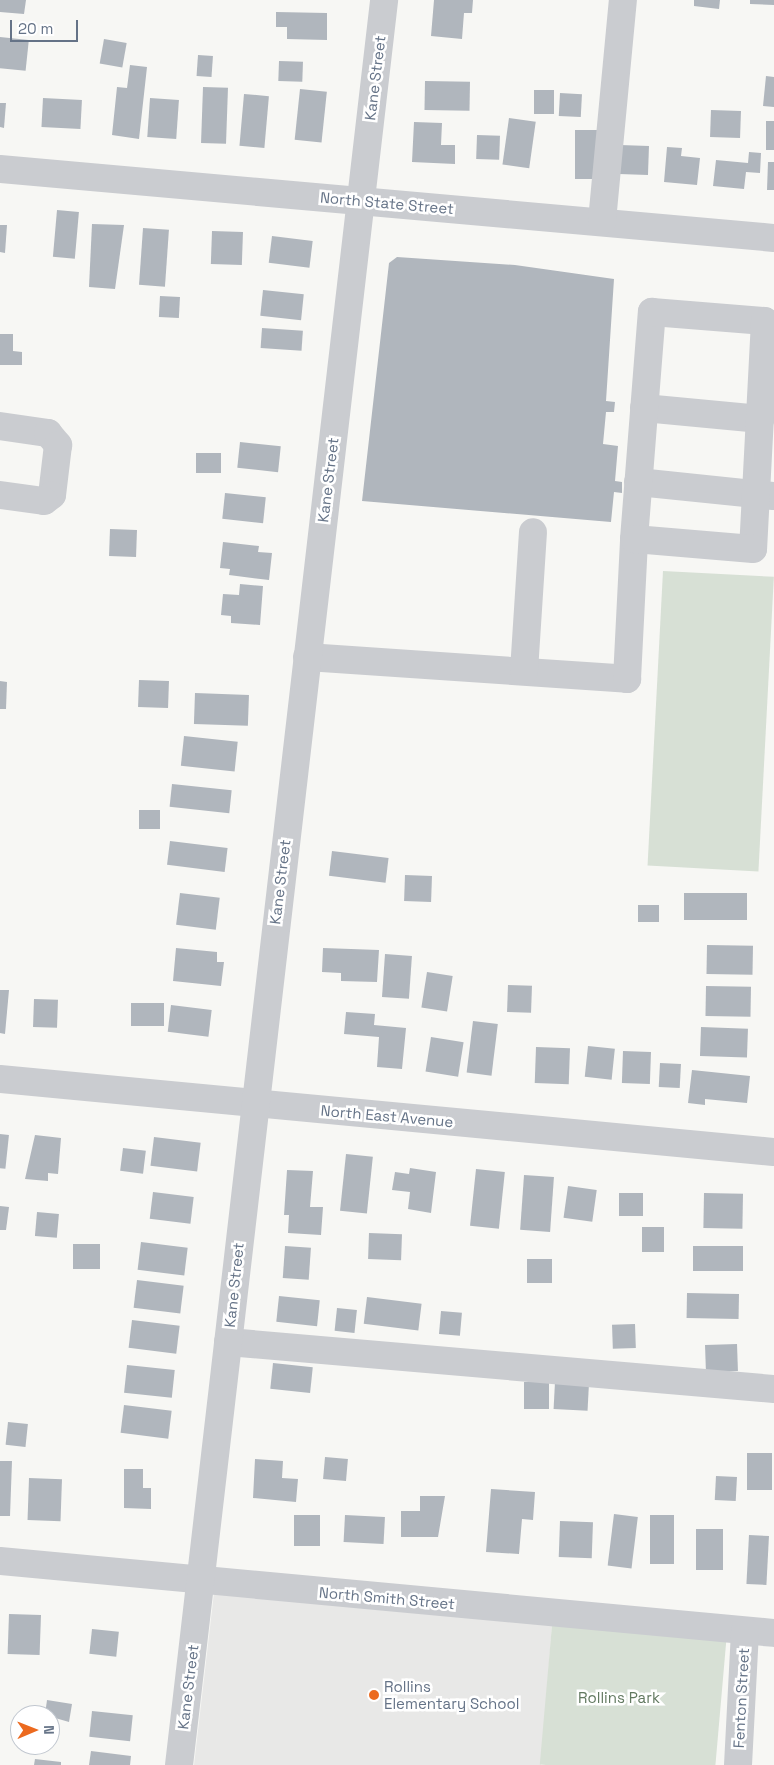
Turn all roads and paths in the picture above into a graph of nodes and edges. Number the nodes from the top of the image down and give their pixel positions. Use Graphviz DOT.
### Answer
graph roads {
  1 [pos="384,0"];
  2 [pos="623,0"];
  3 [pos="0,169"];
  4 [pos="360,202"];
  5 [pos="602,221"];
  6 [pos="774,238"];
  7 [pos="644,408"];
  8 [pos="760,419"];
  9 [pos="0,426"];
  10 [pos="638,482"];
  11 [pos="0,495"];
  12 [pos="765,496"];
  13 [pos="533,532"];
  14 [pos="634,539"];
  15 [pos="307,657"];
  16 [pos="524,671"];
  17 [pos="0,1079"];
  18 [pos="254,1104"];
  19 [pos="774,1152"];
  20 [pos="228,1342"];
  21 [pos="774,1389"];
  22 [pos="0,1561"];
  23 [pos="201,1580"];
  24 [pos="745,1631"];
  25 [pos="774,1633"];
  26 [pos="178,1765"];
  27 [pos="738,1765"];
  1 -- 4 [label="street, Kane Street"];
  2 -- 5 [label="street"];
  3 -- 4 [label="street, North State Street"];
  4 -- 5 [label="street, North State Street"];
  4 -- 15 [label="street, Kane Street"];
  5 -- 6 [label="street, North State Street"];
  7 -- 8 [label="street"];
  7 -- 8 [label="street"];
  7 -- 10 [label="street"];
  8 -- 12 [label="street"];
  9 -- 11 [label="street"];
  10 -- 12 [label="street"];
  10 -- 14 [label="street"];
  12 -- 14 [label="street"];
  13 -- 16 [label="street"];
  14 -- 16 [label="street"];
  15 -- 16 [label="street"];
  15 -- 18 [label="street, Kane Street"];
  17 -- 18 [label="street, North East Avenue"];
  18 -- 19 [label="street, North East Avenue"];
  18 -- 20 [label="street, Kane Street"];
  20 -- 21 [label="street"];
  20 -- 23 [label="street, Kane Street"];
  22 -- 23 [label="street, North Smith Street"];
  23 -- 24 [label="street, North Smith Street"];
  23 -- 26 [label="street, Kane Street"];
  24 -- 25 [label="street, North Smith Street"];
  24 -- 27 [label="street, Fenton Street"];
}
